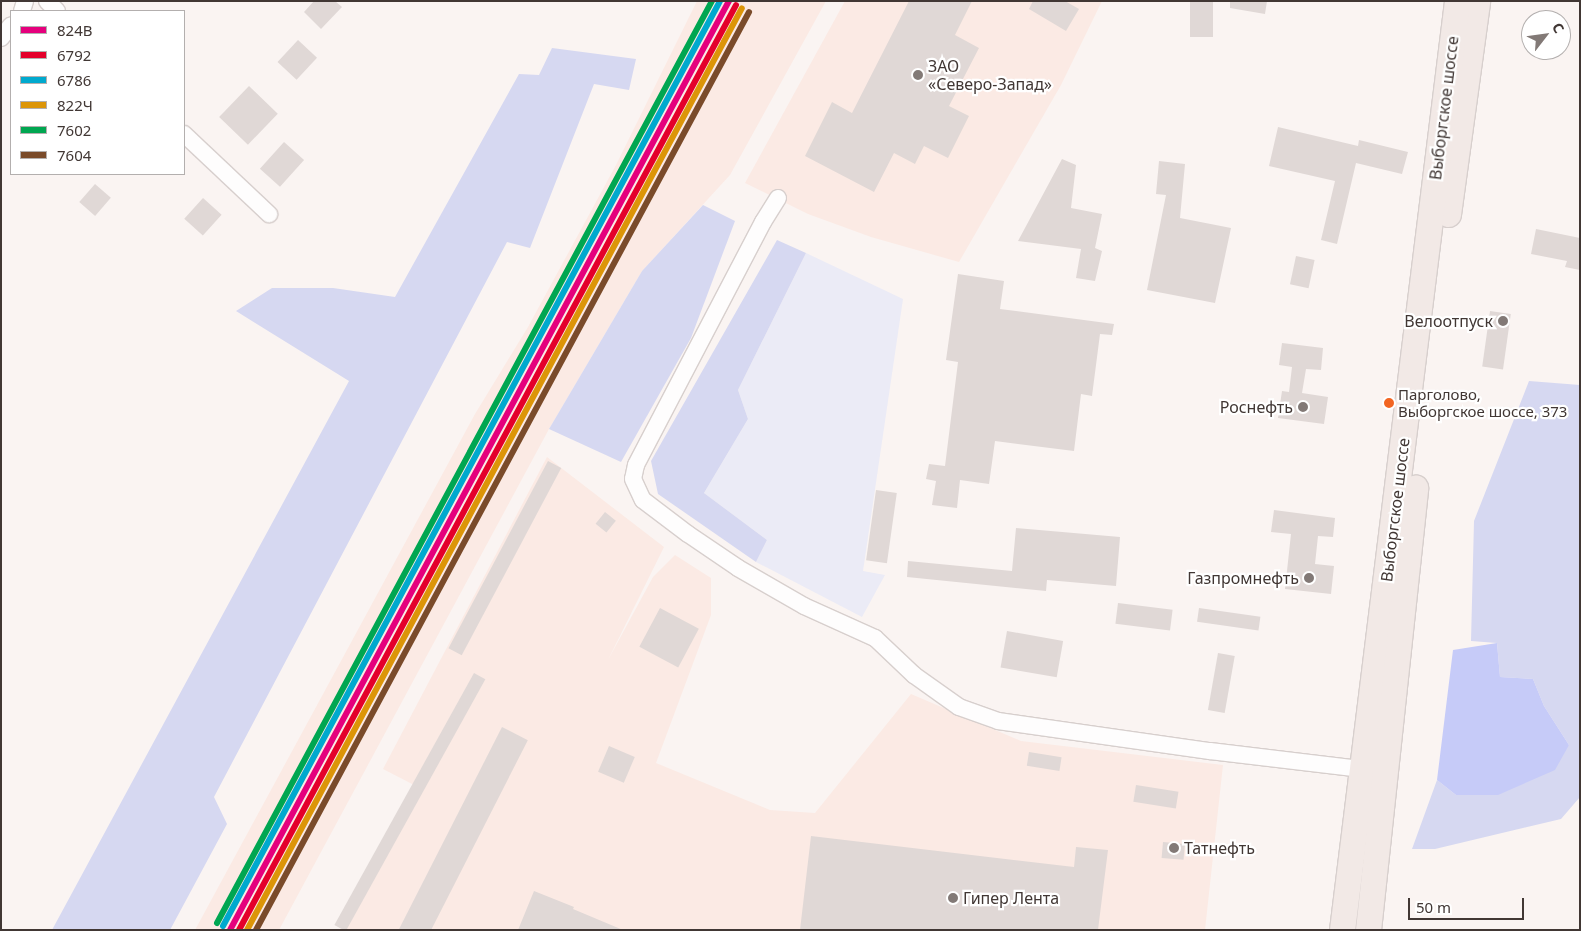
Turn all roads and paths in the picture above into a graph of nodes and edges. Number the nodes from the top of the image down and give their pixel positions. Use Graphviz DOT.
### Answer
graph roads {
  1 [pos="47,1"];
  2 [pos="1458,1"];
  3 [pos="1477,1"];
  4 [pos="56,10"];
  5 [pos="10,26"];
  6 [pos="1,38"];
  7 [pos="185,135"];
  8 [pos="778,198"];
  9 [pos="269,214"];
  10 [pos="1362,769"];
  11 [pos="1342,930"];
  12 [pos="1368,930"];
  1 -- 4 [label="street"];
  2 -- 10 [label="main road, Выборгское шоссе"];
  3 -- 12 [label="main road, Выборгское шоссе"];
  5 -- 6 [label="street"];
  7 -- 9 [label="street"];
  8 -- 10 [label="street"];
  10 -- 11 [label="main road, Выборгское шоссе"];
}
